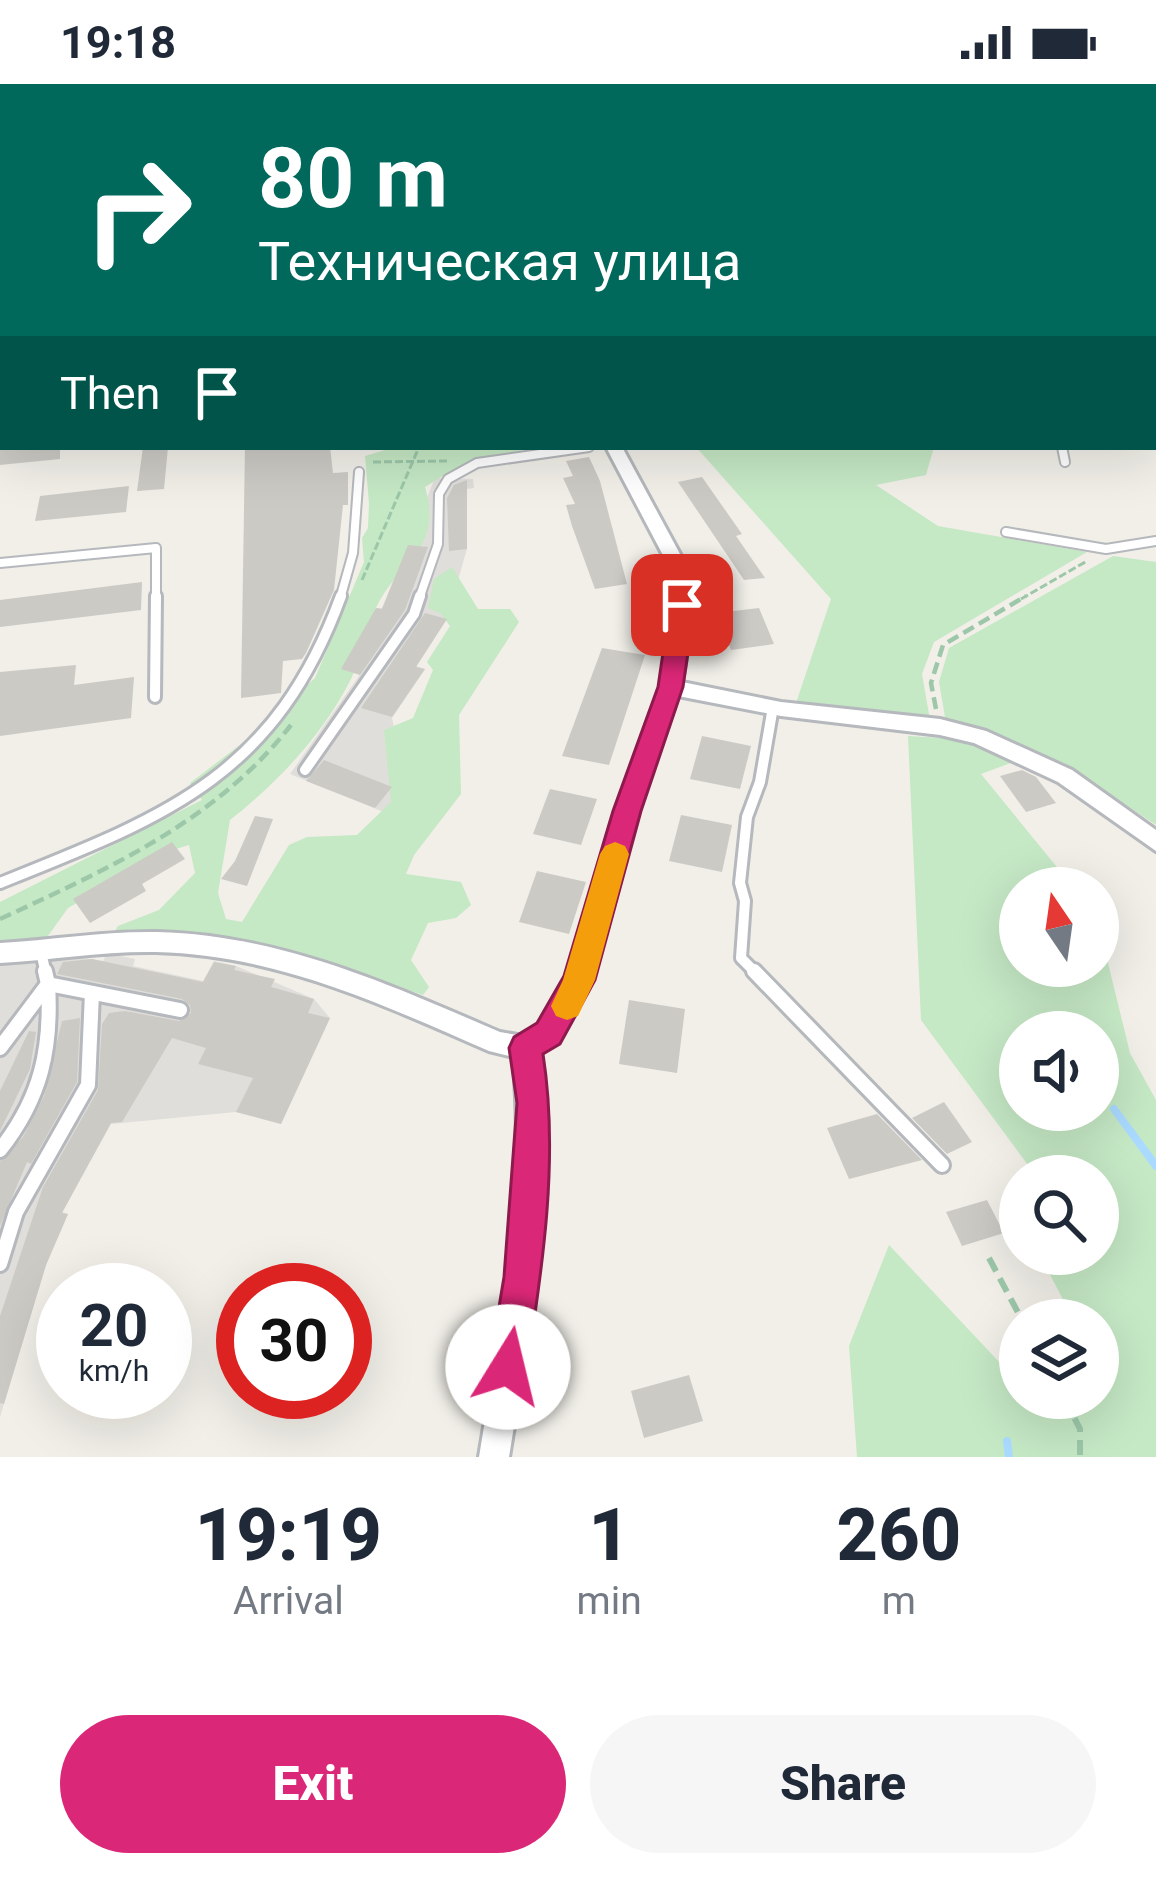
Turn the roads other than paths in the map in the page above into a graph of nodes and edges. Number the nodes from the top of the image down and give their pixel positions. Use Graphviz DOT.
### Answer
graph roads {
  1 [pos="568,450"];
  2 [pos="616,450"];
  3 [pos="1063,450"];
  4 [pos="1066,463"];
  5 [pos="359,472"];
  6 [pos="1006,532"];
  7 [pos="1156,541"];
  8 [pos="0,563"];
  9 [pos="670,687"];
  10 [pos="155,697"];
  11 [pos="773,707"];
  12 [pos="305,770"];
  13 [pos="1156,842"];
  14 [pos="0,883"];
  15 [pos="0,952"];
  16 [pos="41,952"];
  17 [pos="48,984"];
  18 [pos="92,993"];
  19 [pos="180,1010"];
  20 [pos="0,1048"];
  21 [pos="525,1048"];
  22 [pos="0,1150"];
  23 [pos="942,1166"];
  24 [pos="0,1264"];
  25 [pos="494,1457"];
  1 -- 12 [label="lane"];
  2 -- 9 [label="street"];
  3 -- 4 [label="lane"];
  5 -- 14 [label="lane"];
  6 -- 7 [label="lane"];
  8 -- 10 [label="lane"];
  9 -- 11 [label="street"];
  9 -- 21 [label="street"];
  11 -- 13 [label="street"];
  11 -- 23 [label="lane"];
  15 -- 16 [label="street"];
  16 -- 17 [label="lane"];
  16 -- 21 [label="street"];
  17 -- 18 [label="lane"];
  17 -- 20 [label="lane"];
  17 -- 22 [label="lane"];
  18 -- 19 [label="lane"];
  18 -- 24 [label="lane"];
  21 -- 25 [label="street"];
}
